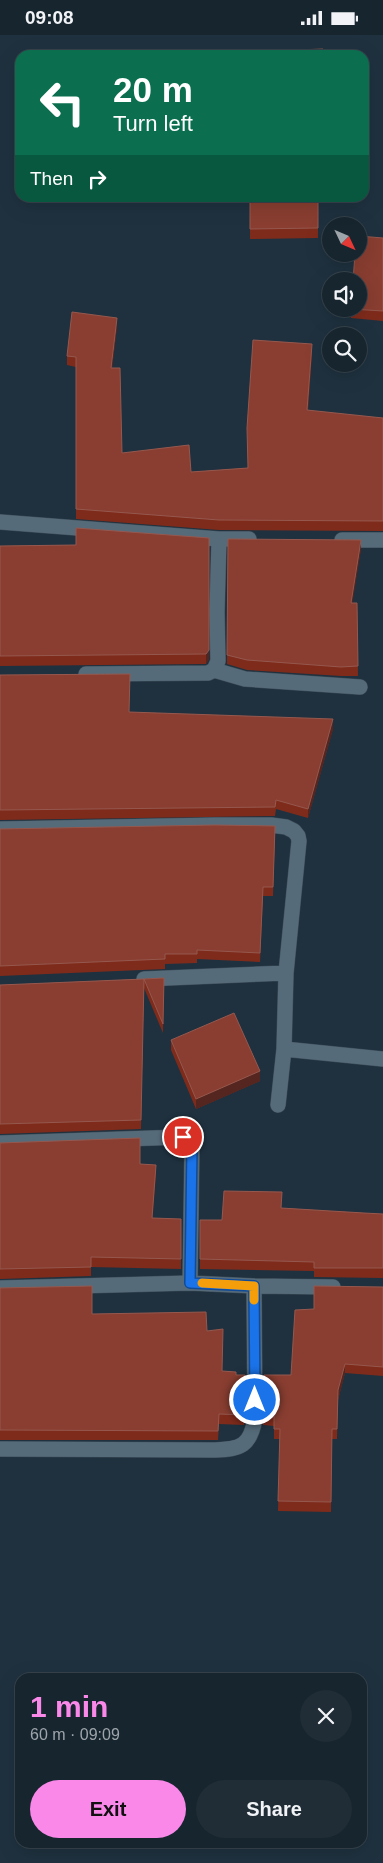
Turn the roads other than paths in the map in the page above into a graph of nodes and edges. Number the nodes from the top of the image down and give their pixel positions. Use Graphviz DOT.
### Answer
graph roads {
  1 [pos="0,523"];
  2 [pos="219,539"];
  3 [pos="267,539"];
  4 [pos="325,540"];
  5 [pos="383,540"];
  6 [pos="214,670"];
  7 [pos="67,675"];
  8 [pos="360,687"];
  9 [pos="0,829"];
  10 [pos="286,973"];
  11 [pos="128,980"];
  12 [pos="284,1049"];
  13 [pos="383,1059"];
  14 [pos="278,1105"];
  15 [pos="0,1143"];
  16 [pos="190,1283"];
  17 [pos="254,1286"];
  18 [pos="343,1287"];
  19 [pos="0,1288"];
  20 [pos="0,1449"];
  1 -- 2 [label="street"];
  2 -- 3 [label="street"];
  2 -- 6 [label="street"];
  4 -- 5 [label="street"];
  6 -- 7 [label="street"];
  6 -- 8 [label="street"];
  9 -- 10 [label="street"];
  10 -- 11 [label="street"];
  10 -- 12 [label="street"];
  12 -- 13 [label="street"];
  12 -- 14 [label="street"];
  15 -- 16 [label="street"];
  16 -- 17 [label="street"];
  16 -- 19 [label="street"];
  17 -- 18 [label="street"];
  17 -- 20 [label="street"];
}
